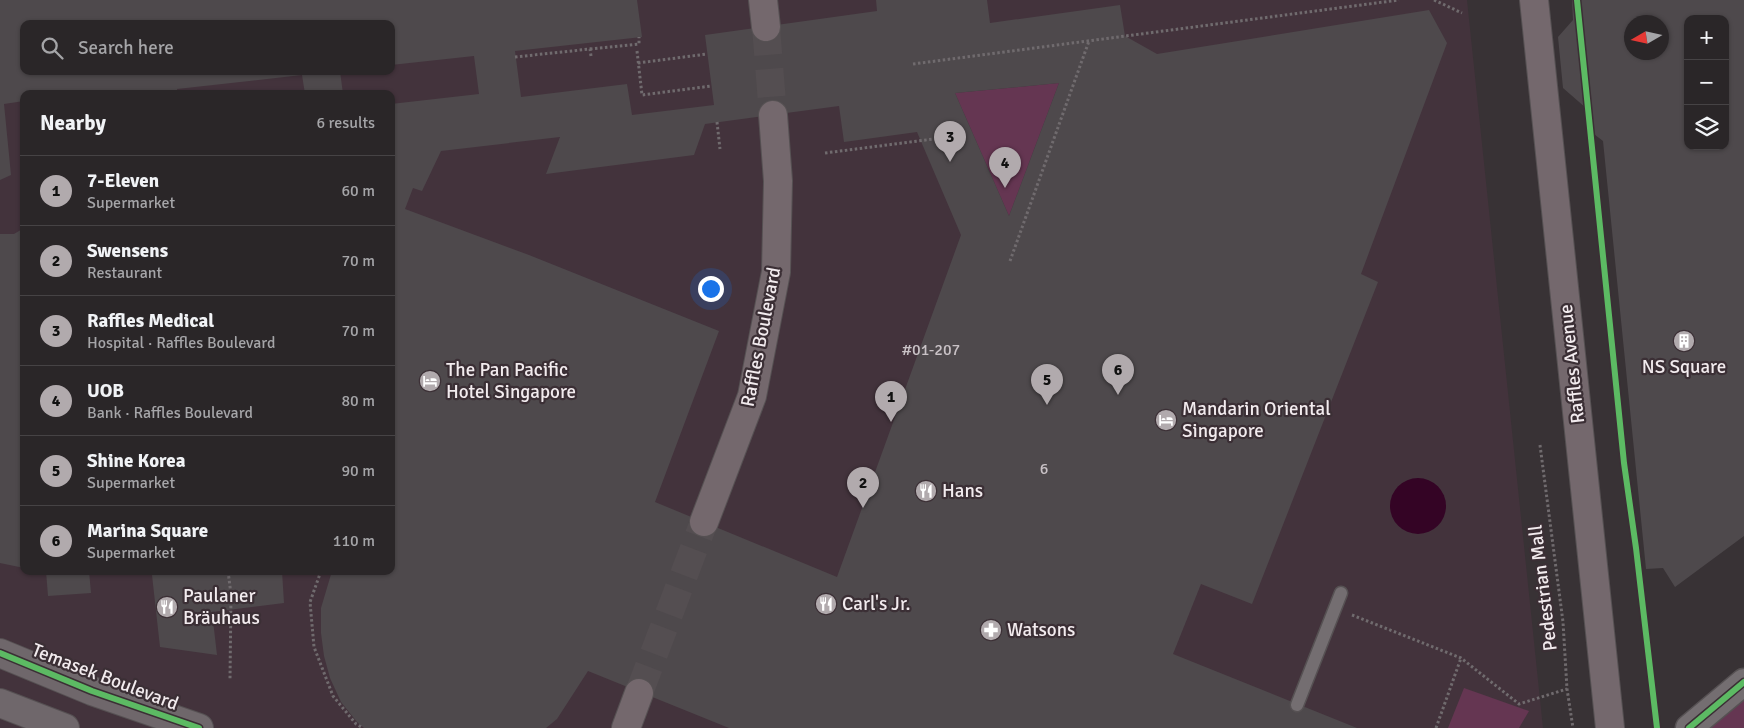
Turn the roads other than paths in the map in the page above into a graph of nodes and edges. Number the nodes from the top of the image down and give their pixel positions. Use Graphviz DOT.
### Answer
graph roads {
  1 [pos="764,0"];
  2 [pos="1534,0"];
  3 [pos="766,27"];
  4 [pos="774,115"];
  5 [pos="704,522"];
  6 [pos="1341,593"];
  7 [pos="0,652"];
  8 [pos="1744,682"];
  9 [pos="639,693"];
  10 [pos="0,703"];
  11 [pos="1298,705"];
  12 [pos="33,722"];
  13 [pos="65,728"];
  14 [pos="199,728"];
  15 [pos="626,728"];
  16 [pos="1610,728"];
  17 [pos="1688,728"];
  1 -- 3 [label="main road"];
  2 -- 16 [label="main road, Raffles Avenue"];
  4 -- 5 [label="main road, Raffles Boulevard"];
  6 -- 11 [label="lane"];
  7 -- 14 [label="street, Temasek Boulevard"];
  8 -- 17 [label="street"];
  9 -- 15 [label="main road"];
  10 -- 12 [label="street"];
  12 -- 13 [label="street"];
}
